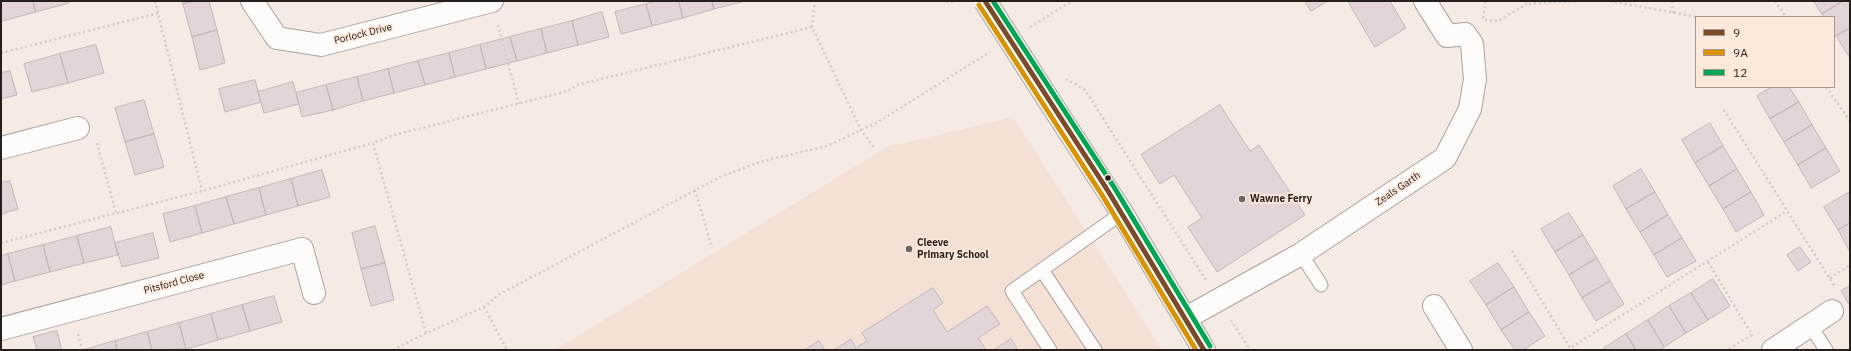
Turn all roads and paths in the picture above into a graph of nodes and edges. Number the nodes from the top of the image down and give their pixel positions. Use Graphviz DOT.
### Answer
graph roads {
  1 [pos="155,1"];
  2 [pos="252,1"];
  3 [pos="815,1"];
  4 [pos="947,1"];
  5 [pos="953,1"];
  6 [pos="985,1"];
  7 [pos="1072,1"];
  8 [pos="1425,1"];
  9 [pos="1579,1"];
  10 [pos="1610,1"];
  11 [pos="1672,1"];
  12 [pos="1775,1"];
  13 [pos="1526,3"];
  14 [pos="495,11"];
  15 [pos="159,13"];
  16 [pos="1673,13"];
  17 [pos="1785,16"];
  18 [pos="1695,17"];
  19 [pos="1482,19"];
  20 [pos="1028,26"];
  21 [pos="812,27"];
  22 [pos="1025,30"];
  23 [pos="1032,32"];
  24 [pos="992,51"];
  25 [pos="1,53"];
  26 [pos="1060,76"];
  27 [pos="1827,88"];
  28 [pos="519,104"];
  29 [pos="1724,110"];
  30 [pos="1850,120"];
  31 [pos="78,128"];
  32 [pos="861,130"];
  33 [pos="373,143"];
  34 [pos="1,148"];
  35 [pos="875,149"];
  36 [pos="696,190"];
  37 [pos="202,191"];
  38 [pos="1787,211"];
  39 [pos="116,213"];
  40 [pos="1122,213"];
  41 [pos="1,243"];
  42 [pos="712,248"];
  43 [pos="1512,251"];
  44 [pos="1300,254"];
  45 [pos="1708,262"];
  46 [pos="1850,265"];
  47 [pos="1042,270"];
  48 [pos="1830,278"];
  49 [pos="1321,286"];
  50 [pos="314,293"];
  51 [pos="1220,300"];
  52 [pos="1835,301"];
  53 [pos="1434,306"];
  54 [pos="484,307"];
  55 [pos="1186,318"];
  56 [pos="1810,325"];
  57 [pos="1,329"];
  58 [pos="426,333"];
  59 [pos="393,350"];
  60 [pos="507,350"];
  61 [pos="1050,350"];
  62 [pos="1095,350"];
  63 [pos="1204,350"];
  64 [pos="1250,350"];
  65 [pos="1461,350"];
  66 [pos="1727,350"];
  67 [pos="1772,350"];
  68 [pos="1826,350"];
  1 -- 15 [label="path"];
  2 -- 14 [label="street, Porlock Drive"];
  3 -- 21 [label="path"];
  4 -- 5 [label="path"];
  6 -- 40 [label="street, bridge"];
  7 -- 22 [label="path"];
  8 -- 44 [label="street, Zeals Garth"];
  9 -- 13 [label="path"];
  10 -- 16 [label="path"];
  11 -- 16 [label="path"];
  12 -- 17 [label="path"];
  13 -- 19 [label="path"];
  14 -- 28 [label="path"];
  15 -- 25 [label="path"];
  15 -- 37 [label="path"];
  16 -- 18 [label="path"];
  20 -- 23 [label="path"];
  21 -- 28 [label="path"];
  21 -- 32 [label="path"];
  24 -- 32 [label="path"];
  26 -- 51 [label="path"];
  27 -- 30 [label="path"];
  28 -- 33 [label="path"];
  29 -- 38 [label="path"];
  31 -- 34 [label="street"];
  31 -- 39 [label="path"];
  32 -- 35 [label="path"];
  32 -- 36 [label="path"];
  33 -- 37 [label="path"];
  33 -- 58 [label="path"];
  36 -- 42 [label="path"];
  36 -- 54 [label="path"];
  37 -- 39 [label="path"];
  38 -- 45 [label="path"];
  38 -- 48 [label="path"];
  39 -- 41 [label="path"];
  40 -- 47 [label="lane"];
  40 -- 55 [label="street"];
  43 -- 45 [label="path"];
  44 -- 49 [label="lane"];
  44 -- 51 [label="street, Zeals Garth"];
  45 -- 66 [label="path"];
  46 -- 48 [label="path"];
  47 -- 61 [label="lane"];
  47 -- 62 [label="lane"];
  48 -- 52 [label="path"];
  50 -- 57 [label="street, Pitsford Close"];
  51 -- 55 [label="street, Zeals Garth"];
  51 -- 64 [label="path"];
  52 -- 56 [label="street"];
  53 -- 65 [label="street"];
  54 -- 58 [label="path"];
  54 -- 60 [label="path"];
  55 -- 63 [label="street"];
  56 -- 67 [label="street"];
  56 -- 68 [label="lane"];
  58 -- 59 [label="path"];
}
